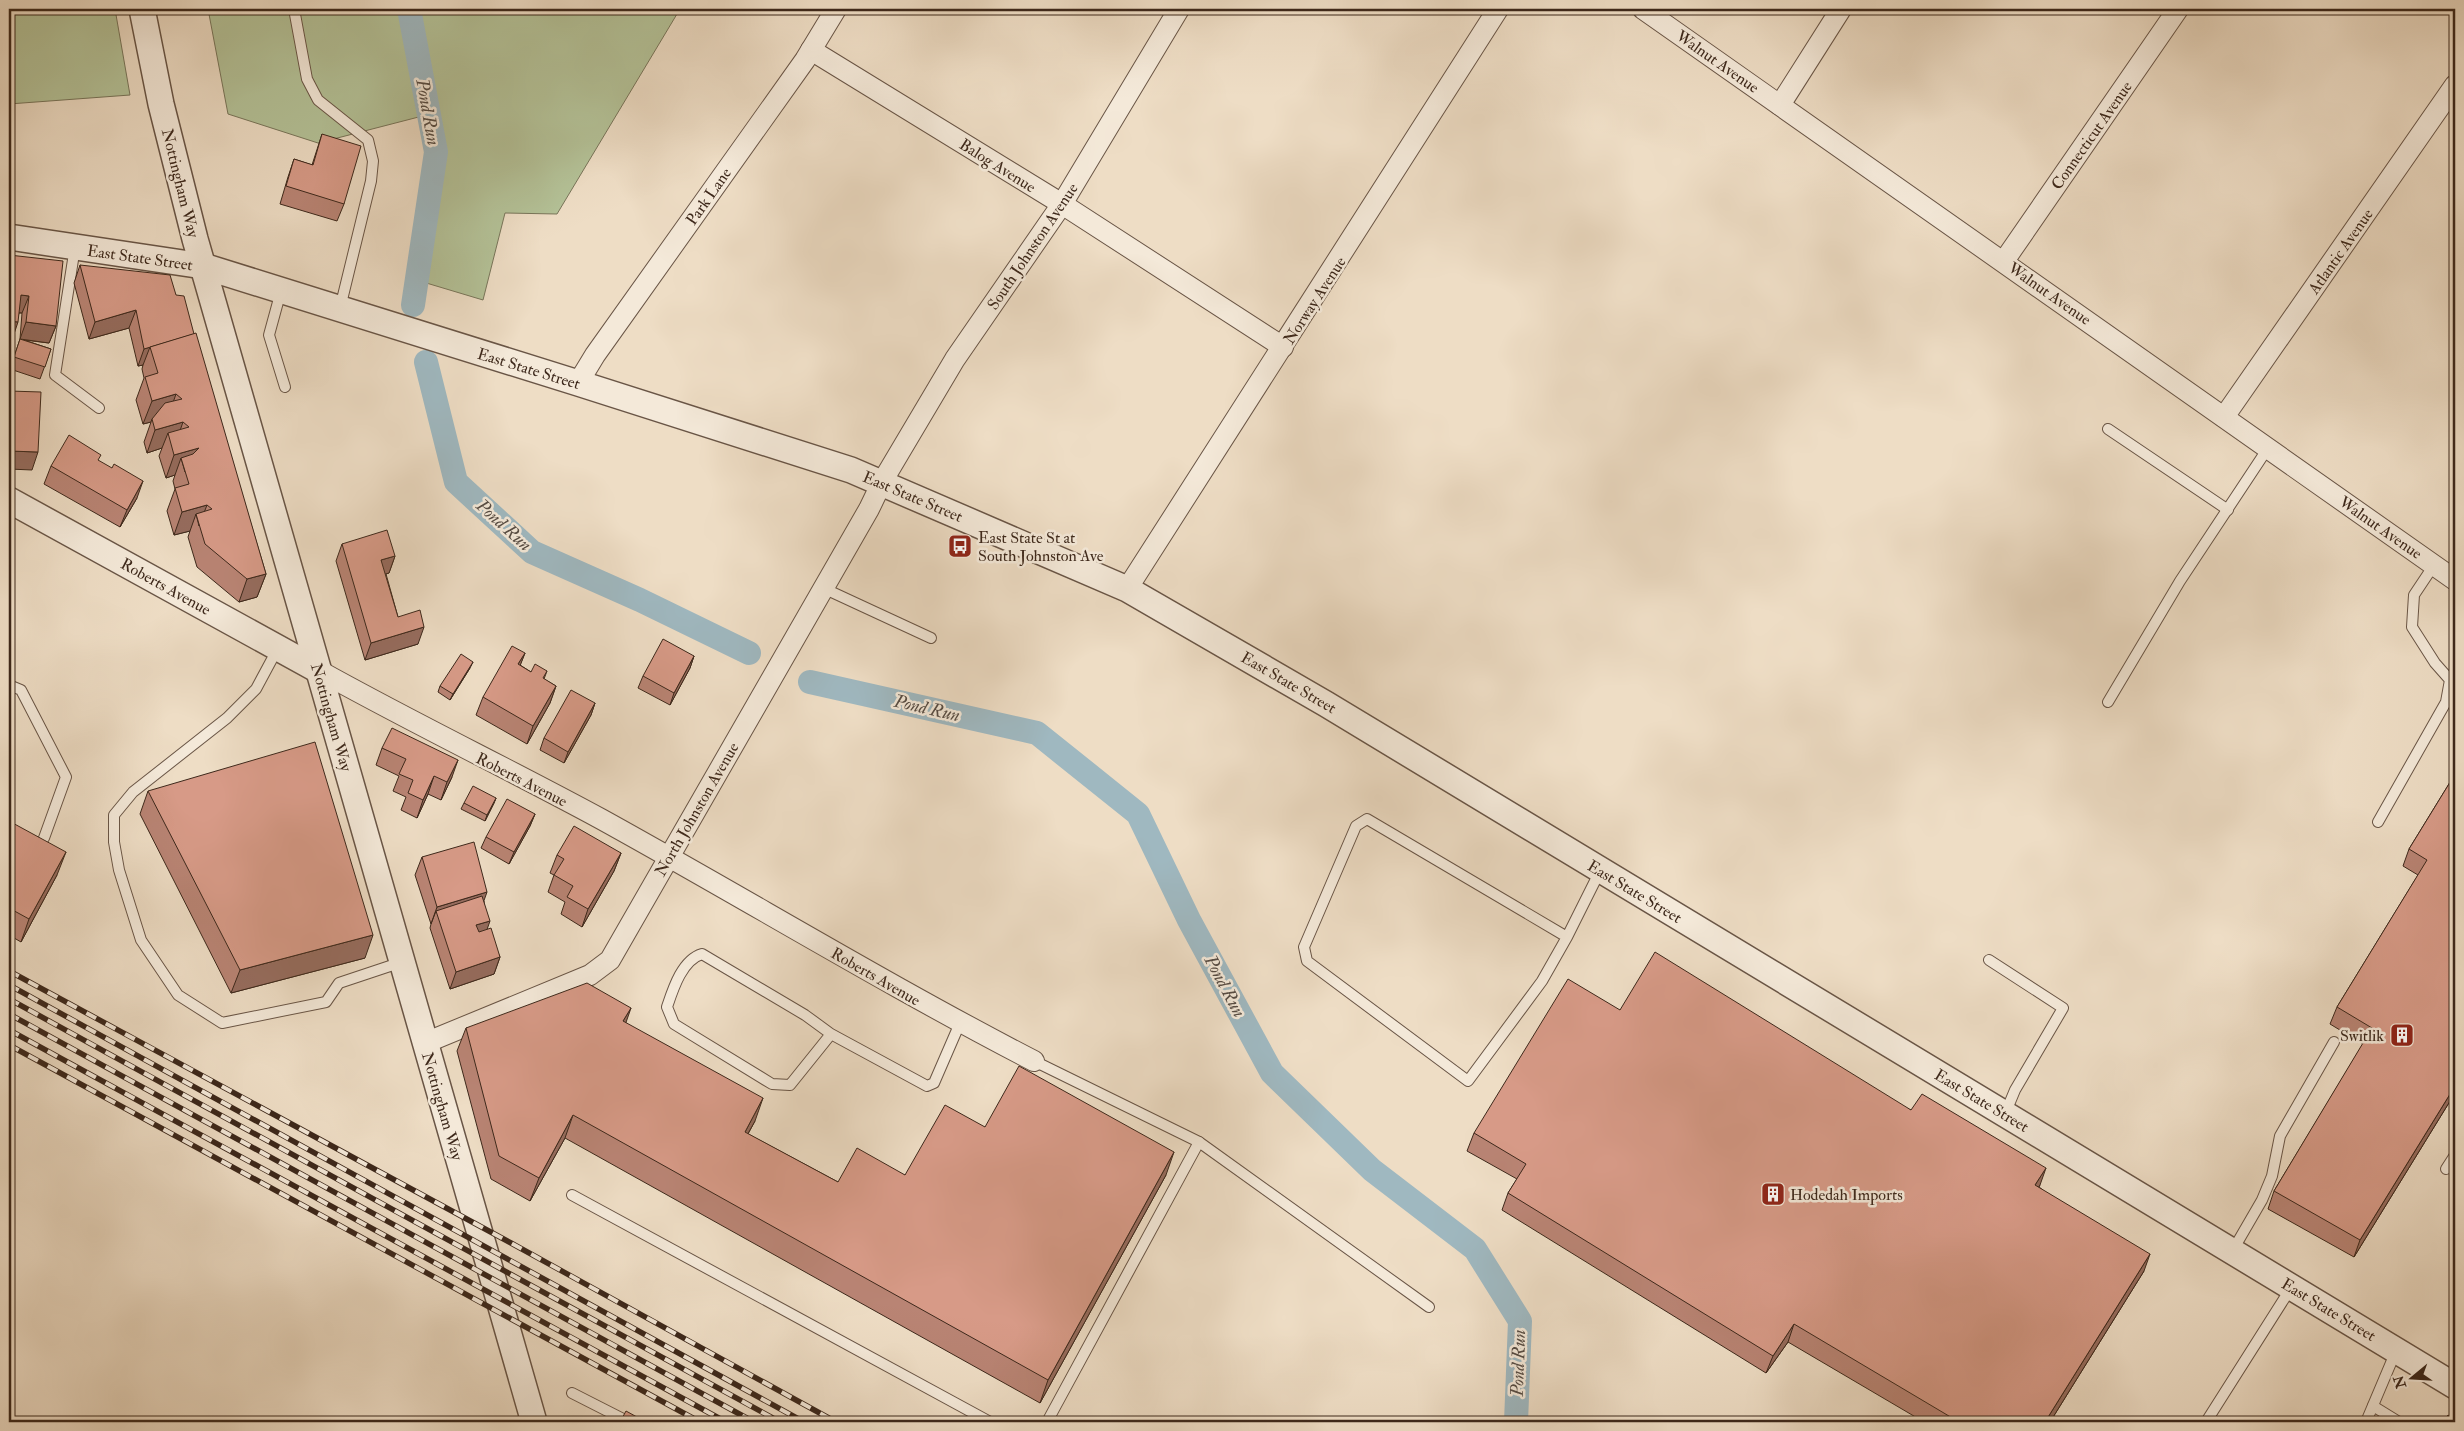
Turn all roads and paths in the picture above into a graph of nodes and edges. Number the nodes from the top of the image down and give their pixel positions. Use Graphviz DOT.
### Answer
graph roads {
  1 [pos="142,9"];
  2 [pos="294,9"];
  3 [pos="836,9"];
  4 [pos="1178,9"];
  5 [pos="1498,9"];
  6 [pos="1643,9"];
  7 [pos="1841,9"];
  8 [pos="2178,9"];
  9 [pos="811,50"];
  10 [pos="2455,85"];
  11 [pos="1780,105"];
  12 [pos="1062,204"];
  13 [pos="9,237"];
  14 [pos="74,247"];
  15 [pos="2004,261"];
  16 [pos="203,266"];
  17 [pos="281,291"];
  18 [pos="339,309"];
  19 [pos="1283,348"];
  20 [pos="578,383"];
  21 [pos="285,387"];
  22 [pos="99,408"];
  23 [pos="2224,417"];
  24 [pos="2108,429"];
  25 [pos="2268,448"];
  26 [pos="882,482"];
  27 [pos="9,500"];
  28 [pos="2228,510"];
  29 [pos="2434,565"];
  30 [pos="2455,580"];
  31 [pos="823,588"];
  32 [pos="1127,589"];
  33 [pos="931,638"];
  34 [pos="279,647"];
  35 [pos="318,670"];
  36 [pos="9,685"];
  37 [pos="2108,702"];
  38 [pos="2378,822"];
  39 [pos="44,838"];
  40 [pos="668,858"];
  41 [pos="1600,870"];
  42 [pos="1567,937"];
  43 [pos="1989,960"];
  44 [pos="402,962"];
  45 [pos="960,1023"];
  46 [pos="828,1032"];
  47 [pos="2334,1042"];
  48 [pos="425,1043"];
  49 [pos="1034,1061"];
  50 [pos="2005,1114"];
  51 [pos="1199,1142"];
  52 [pos="2455,1155"];
  53 [pos="2446,1169"];
  54 [pos="572,1195"];
  55 [pos="2233,1250"];
  56 [pos="2292,1287"];
  57 [pos="1429,1308"];
  58 [pos="2397,1350"];
  59 [pos="2455,1386"];
  60 [pos="572,1393"];
  61 [pos="2373,1406"];
  62 [pos="534,1422"];
  63 [pos="629,1422"];
  64 [pos="990,1422"];
  65 [pos="1047,1422"];
  66 [pos="2206,1422"];
  67 [pos="2366,1422"];
  68 [pos="2399,1422"];
  1 -- 16 [label="street, Nottingham Way"];
  2 -- 18 [label="lane"];
  3 -- 9 [label="street, Park Lane"];
  4 -- 12 [label="street, South Johnston Avenue"];
  5 -- 19 [label="street, Norway Avenue"];
  6 -- 11 [label="street, Walnut Avenue"];
  7 -- 11 [label="street"];
  8 -- 15 [label="street, Connecticut Avenue"];
  9 -- 12 [label="street, Balog Avenue"];
  9 -- 20 [label="street, Park Lane"];
  10 -- 23 [label="street, Atlantic Avenue"];
  11 -- 15 [label="street, Walnut Avenue"];
  12 -- 19 [label="street, Balog Avenue"];
  12 -- 26 [label="street, South Johnston Avenue"];
  13 -- 14 [label="street, East State Street"];
  14 -- 16 [label="street, East State Street"];
  14 -- 22 [label="lane"];
  15 -- 23 [label="street, Walnut Avenue"];
  16 -- 17 [label="street, East State Street"];
  16 -- 35 [label="street, Nottingham Way"];
  17 -- 18 [label="street, East State Street"];
  17 -- 21 [label="lane"];
  18 -- 20 [label="street, East State Street"];
  19 -- 32 [label="street, Norway Avenue"];
  20 -- 26 [label="street, East State Street"];
  23 -- 25 [label="street, Walnut Avenue"];
  24 -- 28 [label="lane"];
  25 -- 28 [label="lane"];
  25 -- 29 [label="street, Walnut Avenue"];
  26 -- 31 [label="street, North Johnston Avenue"];
  26 -- 32 [label="street, East State Street"];
  27 -- 34 [label="street, Roberts Avenue"];
  28 -- 37 [label="lane"];
  29 -- 30 [label="street, Walnut Avenue"];
  29 -- 38 [label="lane"];
  31 -- 33 [label="lane"];
  31 -- 40 [label="street, North Johnston Avenue"];
  32 -- 41 [label="street, East State Street"];
  34 -- 35 [label="street, Roberts Avenue"];
  34 -- 44 [label="lane"];
  35 -- 40 [label="street, Roberts Avenue"];
  35 -- 44 [label="street, Nottingham Way"];
  36 -- 39 [label="lane"];
  40 -- 45 [label="street, Roberts Avenue"];
  40 -- 48 [label="street, North Johnston Avenue"];
  41 -- 42 [label="lane"];
  41 -- 50 [label="street, East State Street"];
  42 -- 42 [label="lane"];
  43 -- 50 [label="lane"];
  44 -- 48 [label="street, Nottingham Way"];
  45 -- 46 [label="lane"];
  45 -- 49 [label="street, Roberts Avenue"];
  46 -- 46 [label="lane"];
  47 -- 55 [label="lane"];
  48 -- 62 [label="street, Nottingham Way"];
  49 -- 51 [label="lane"];
  50 -- 55 [label="street, East State Street"];
  51 -- 57 [label="lane"];
  51 -- 65 [label="lane"];
  52 -- 53 [label="lane"];
  54 -- 64 [label="lane"];
  55 -- 56 [label="street, East State Street"];
  56 -- 58 [label="street, East State Street"];
  56 -- 66 [label="lane"];
  58 -- 59 [label="street, East State Street"];
  58 -- 61 [label="lane"];
  60 -- 63 [label="lane"];
  61 -- 67 [label="lane"];
  61 -- 68 [label="lane"];
}
